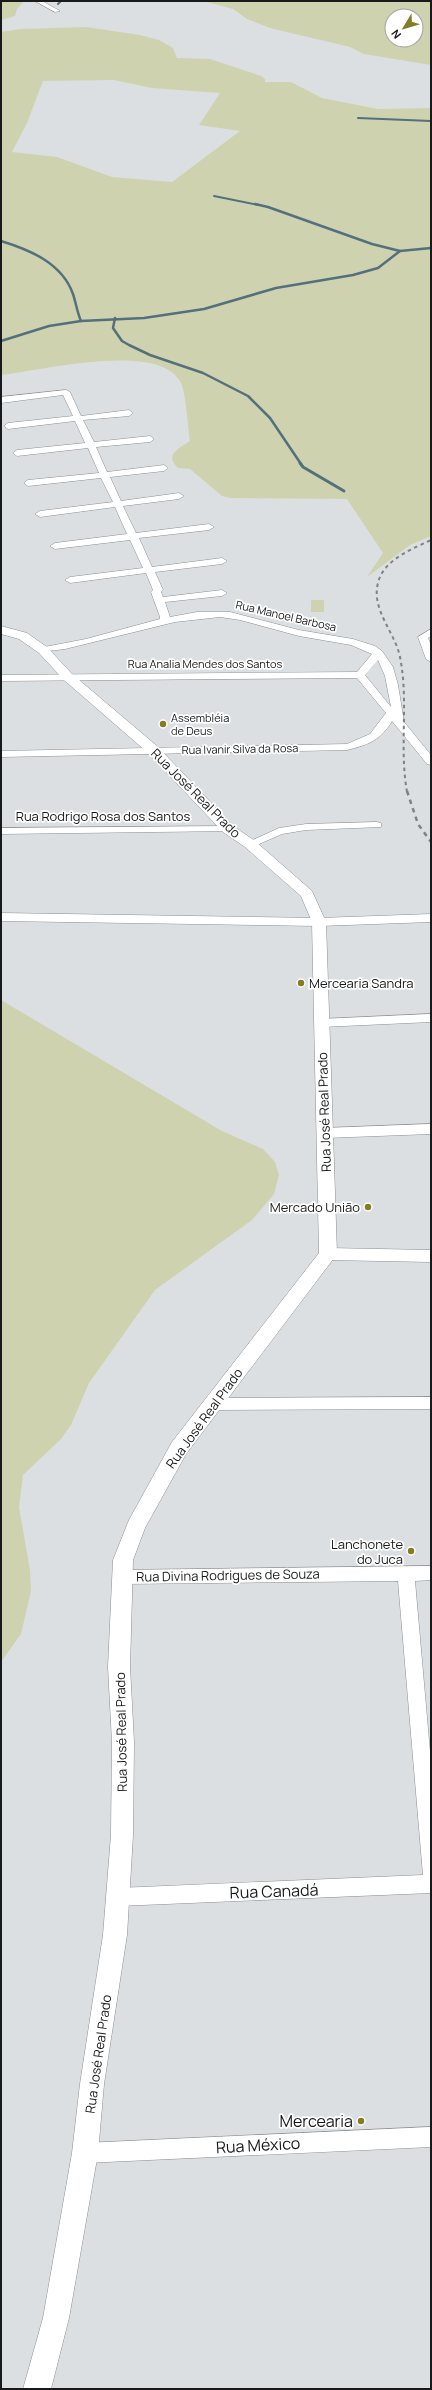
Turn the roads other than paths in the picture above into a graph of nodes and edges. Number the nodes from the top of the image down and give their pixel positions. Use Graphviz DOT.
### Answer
graph roads {
  1 [pos="38,1"];
  2 [pos="57,11"];
  3 [pos="1,400"];
  4 [pos="129,413"];
  5 [pos="78,418"];
  6 [pos="8,426"];
  7 [pos="150,439"];
  8 [pos="90,445"];
  9 [pos="17,453"];
  10 [pos="164,468"];
  11 [pos="104,475"];
  12 [pos="28,484"];
  13 [pos="179,496"];
  14 [pos="117,505"];
  15 [pos="40,514"];
  16 [pos="209,527"];
  17 [pos="132,537"];
  18 [pos="56,546"];
  19 [pos="222,561"];
  20 [pos="149,570"];
  21 [pos="70,580"];
  22 [pos="222,593"];
  23 [pos="158,595"];
  24 [pos="169,598"];
  25 [pos="179,619"];
  26 [pos="164,621"];
  27 [pos="1,630"];
  28 [pos="431,632"];
  29 [pos="43,650"];
  30 [pos="378,653"];
  31 [pos="431,660"];
  32 [pos="360,675"];
  33 [pos="68,677"];
  34 [pos="1,678"];
  35 [pos="391,713"];
  36 [pos="399,722"];
  37 [pos="152,750"];
  38 [pos="1,754"];
  39 [pos="431,762"];
  40 [pos="377,825"];
  41 [pos="228,829"];
  42 [pos="1,831"];
  43 [pos="250,844"];
  44 [pos="1,917"];
  45 [pos="431,918"];
  46 [pos="319,922"];
  47 [pos="431,1018"];
  48 [pos="321,1023"];
  49 [pos="431,1129"];
  50 [pos="325,1134"];
  51 [pos="328,1254"];
  52 [pos="431,1256"];
  53 [pos="431,1403"];
  54 [pos="211,1404"];
  55 [pos="406,1573"];
  56 [pos="431,1573"];
  57 [pos="121,1577"];
  58 [pos="431,1871"];
  59 [pos="431,1884"];
  60 [pos="118,1898"];
  61 [pos="431,2137"];
  62 [pos="85,2153"];
  63 [pos="37,2389"];
  1 -- 2 [label="street"];
  3 -- 5 [label="street"];
  4 -- 5 [label="street"];
  5 -- 6 [label="street"];
  5 -- 8 [label="street"];
  7 -- 8 [label="street"];
  8 -- 9 [label="street"];
  8 -- 11 [label="street"];
  10 -- 11 [label="street"];
  11 -- 12 [label="street"];
  11 -- 14 [label="street"];
  13 -- 14 [label="street"];
  14 -- 15 [label="street"];
  14 -- 17 [label="street"];
  16 -- 17 [label="street"];
  17 -- 18 [label="street"];
  17 -- 20 [label="street"];
  19 -- 20 [label="street"];
  20 -- 21 [label="street"];
  20 -- 23 [label="street"];
  22 -- 24 [label="street"];
  23 -- 24 [label="street"];
  23 -- 26 [label="street"];
  24 -- 25 [label="street"];
  25 -- 26 [label="street, Rua Manoel Barbosa"];
  25 -- 30 [label="street, Rua Manoel Barbosa"];
  26 -- 29 [label="street, Rua Manoel Barbosa"];
  27 -- 29 [label="street, Rua José Real Prado"];
  28 -- 31 [label="street"];
  29 -- 33 [label="street, Rua José Real Prado"];
  30 -- 32 [label="street"];
  30 -- 36 [label="street"];
  32 -- 33 [label="street, Rua Analia Mendes dos Santos"];
  32 -- 35 [label="street"];
  33 -- 34 [label="street, Rua Analia Mendes dos Santos"];
  33 -- 37 [label="street, Rua José Real Prado"];
  35 -- 36 [label="street"];
  35 -- 37 [label="street, Rua Ivanir Silva da Rosa"];
  36 -- 39 [label="street"];
  37 -- 38 [label="street, Rua Ivanir Silva da Rosa"];
  37 -- 41 [label="street, Rua José Real Prado"];
  40 -- 43 [label="street"];
  41 -- 42 [label="street, Rua Rodrigo Rosa dos Santos"];
  41 -- 43 [label="street, Rua José Real Prado"];
  43 -- 46 [label="street, Rua José Real Prado"];
  44 -- 46 [label="street"];
  45 -- 46 [label="street"];
  46 -- 48 [label="street, Rua José Real Prado"];
  47 -- 48 [label="street"];
  48 -- 50 [label="street, Rua José Real Prado"];
  49 -- 50 [label="street"];
  50 -- 51 [label="street, Rua José Real Prado"];
  51 -- 52 [label="street"];
  51 -- 54 [label="street, Rua José Real Prado"];
  53 -- 54 [label="street"];
  54 -- 57 [label="street, Rua José Real Prado"];
  55 -- 56 [label="street, Rua Divina Rodrigues de Souza"];
  55 -- 57 [label="street, Rua Divina Rodrigues de Souza"];
  55 -- 58 [label="street"];
  57 -- 60 [label="street, Rua José Real Prado"];
  59 -- 60 [label="street, Rua Canadá"];
  60 -- 62 [label="street, Rua José Real Prado"];
  61 -- 62 [label="street, Rua México"];
  62 -- 63 [label="street, Rua José Real Prado"];
}
